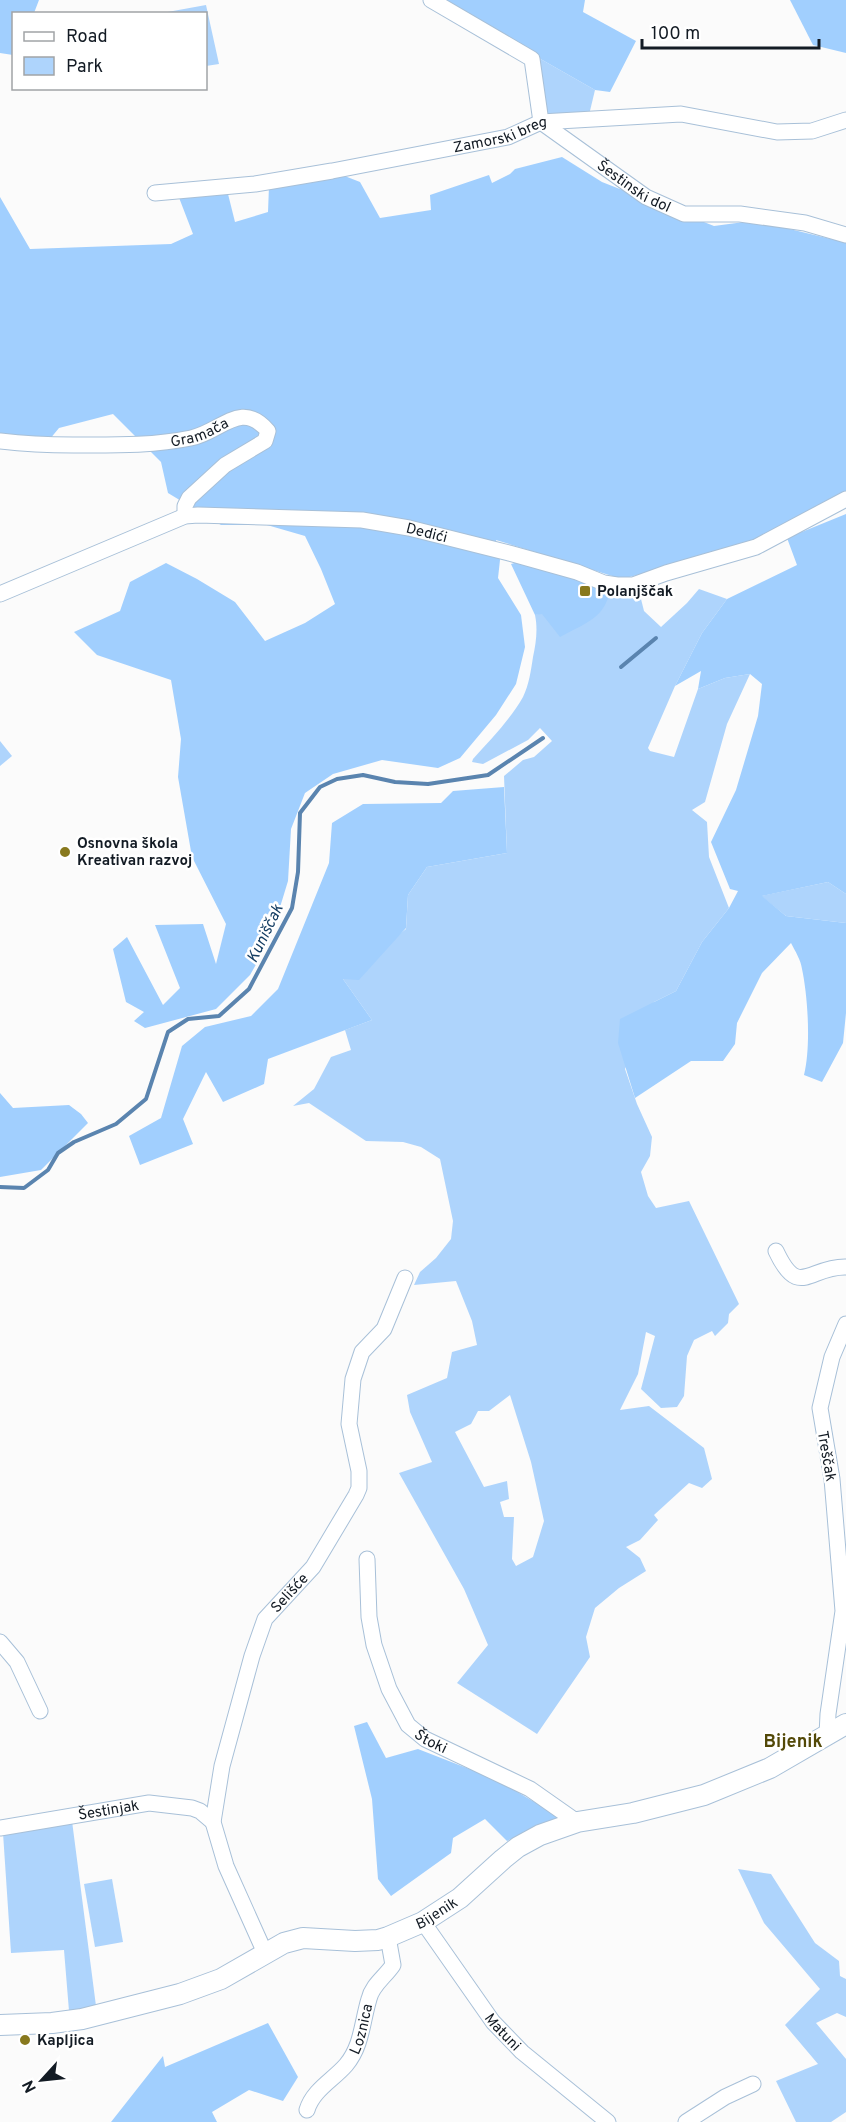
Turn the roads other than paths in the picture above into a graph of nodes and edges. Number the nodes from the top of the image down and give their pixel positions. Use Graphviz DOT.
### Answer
graph roads {
  1 [pos="431,0"];
  2 [pos="846,120"];
  3 [pos="541,122"];
  4 [pos="155,193"];
  5 [pos="846,235"];
  6 [pos="0,441"];
  7 [pos="846,499"];
  8 [pos="185,516"];
  9 [pos="0,594"];
  10 [pos="776,1251"];
  11 [pos="846,1267"];
  12 [pos="405,1278"];
  13 [pos="846,1324"];
  14 [pos="367,1559"];
  15 [pos="0,1642"];
  16 [pos="40,1711"];
  17 [pos="846,1724"];
  18 [pos="827,1735"];
  19 [pos="213,1822"];
  20 [pos="577,1822"];
  21 [pos="0,1828"];
  22 [pos="423,1922"];
  23 [pos="388,1937"];
  24 [pos="265,1953"];
  25 [pos="0,2025"];
  26 [pos="753,2085"];
  27 [pos="307,2110"];
  28 [pos="608,2122"];
  29 [pos="686,2122"];
  1 -- 3 [label="street"];
  2 -- 3 [label="street, Zamorski breg"];
  3 -- 4 [label="street, Zamorski breg"];
  3 -- 5 [label="street, Šestinski dol"];
  6 -- 8 [label="street, Gramača"];
  7 -- 8 [label="street, Dedići"];
  8 -- 9 [label="street, Dedići"];
  10 -- 11 [label="street"];
  12 -- 19 [label="street, Selišće"];
  13 -- 18 [label="street, Treščak"];
  14 -- 20 [label="street, Štoki"];
  15 -- 16 [label="street"];
  17 -- 18 [label="main road, Bijenik"];
  18 -- 20 [label="main road, Bijenik"];
  19 -- 21 [label="street, Šestinjak"];
  19 -- 24 [label="street, Selišće"];
  20 -- 22 [label="main road, Bijenik"];
  22 -- 23 [label="main road, Bijenik"];
  22 -- 28 [label="street, Matuni"];
  23 -- 24 [label="main road, Bijenik"];
  23 -- 27 [label="street, Loznica"];
  24 -- 25 [label="main road, Bijenik"];
  26 -- 29 [label="street"];
}
